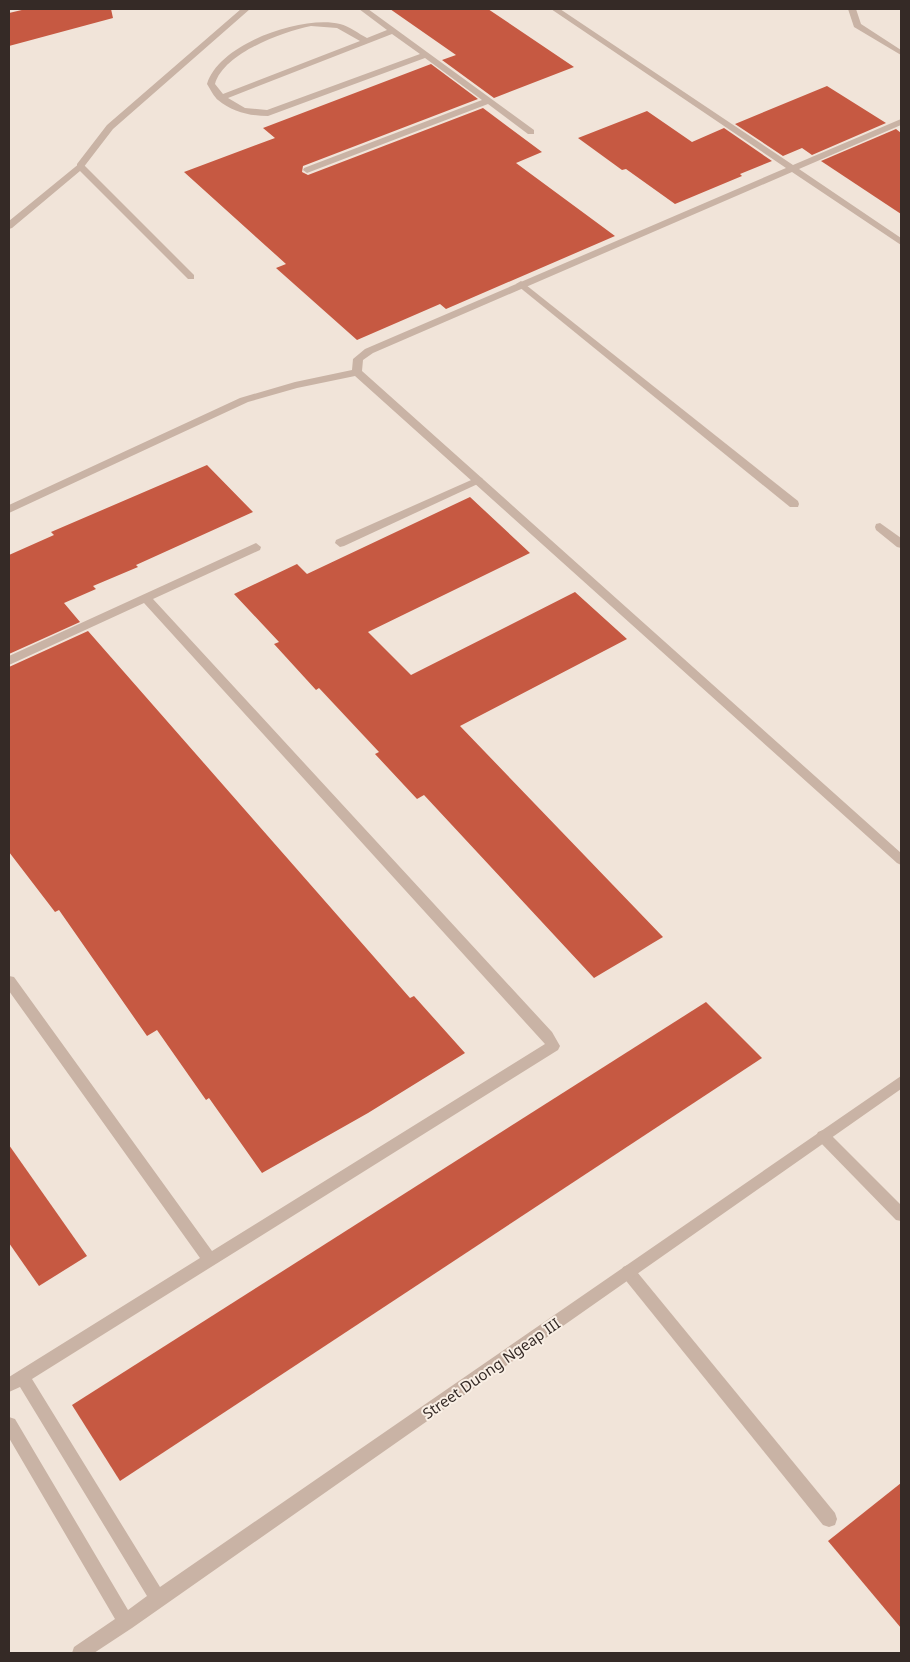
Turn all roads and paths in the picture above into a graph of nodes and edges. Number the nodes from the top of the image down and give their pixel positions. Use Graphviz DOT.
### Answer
graph roads {
  1 [pos="246,9"];
  2 [pos="363,9"];
  3 [pos="555,9"];
  4 [pos="852,9"];
  5 [pos="393,31"];
  6 [pos="366,41"];
  7 [pos="901,53"];
  8 [pos="426,55"];
  9 [pos="220,98"];
  10 [pos="489,101"];
  11 [pos="901,122"];
  12 [pos="531,132"];
  13 [pos="80,166"];
  14 [pos="792,168"];
  15 [pos="307,170"];
  16 [pos="9,226"];
  17 [pos="901,242"];
  18 [pos="191,277"];
  19 [pos="521,284"];
  20 [pos="357,372"];
  21 [pos="478,480"];
  22 [pos="794,504"];
  23 [pos="9,509"];
  24 [pos="880,527"];
  25 [pos="340,543"];
  26 [pos="901,544"];
  27 [pos="256,547"];
  28 [pos="146,598"];
  29 [pos="9,662"];
  30 [pos="901,860"];
  31 [pos="9,981"];
  32 [pos="901,1082"];
  33 [pos="823,1136"];
  34 [pos="901,1215"];
  35 [pos="210,1260"];
  36 [pos="628,1272"];
  37 [pos="15,1381"];
  38 [pos="9,1424"];
  39 [pos="829,1520"];
  40 [pos="158,1599"];
  41 [pos="126,1622"];
  42 [pos="80,1653"];
  1 -- 13 [label="street"];
  2 -- 5 [label="street"];
  3 -- 14 [label="street"];
  4 -- 7 [label="street"];
  5 -- 6 [label="street"];
  5 -- 8 [label="street"];
  6 -- 9 [label="street"];
  6 -- 9 [label="street"];
  8 -- 9 [label="street"];
  8 -- 10 [label="street"];
  10 -- 12 [label="street"];
  10 -- 15 [label="street"];
  11 -- 14 [label="street"];
  13 -- 16 [label="street"];
  13 -- 18 [label="street"];
  14 -- 17 [label="street"];
  14 -- 19 [label="street"];
  19 -- 20 [label="street"];
  19 -- 22 [label="street"];
  20 -- 21 [label="street"];
  20 -- 23 [label="street"];
  21 -- 25 [label="street"];
  21 -- 30 [label="street"];
  24 -- 26 [label="street"];
  27 -- 28 [label="street"];
  28 -- 29 [label="street"];
  28 -- 35 [label="street"];
  31 -- 35 [label="street"];
  32 -- 33 [label="street, Street Duong Ngeap III"];
  33 -- 34 [label="street"];
  33 -- 36 [label="street, Street Duong Ngeap III"];
  35 -- 37 [label="street"];
  36 -- 39 [label="street"];
  36 -- 40 [label="street, Street Duong Ngeap III"];
  37 -- 40 [label="street"];
  38 -- 41 [label="street"];
  40 -- 41 [label="street, Street Duong Ngeap III"];
  41 -- 42 [label="street, Street Duong Ngeap III"];
}
